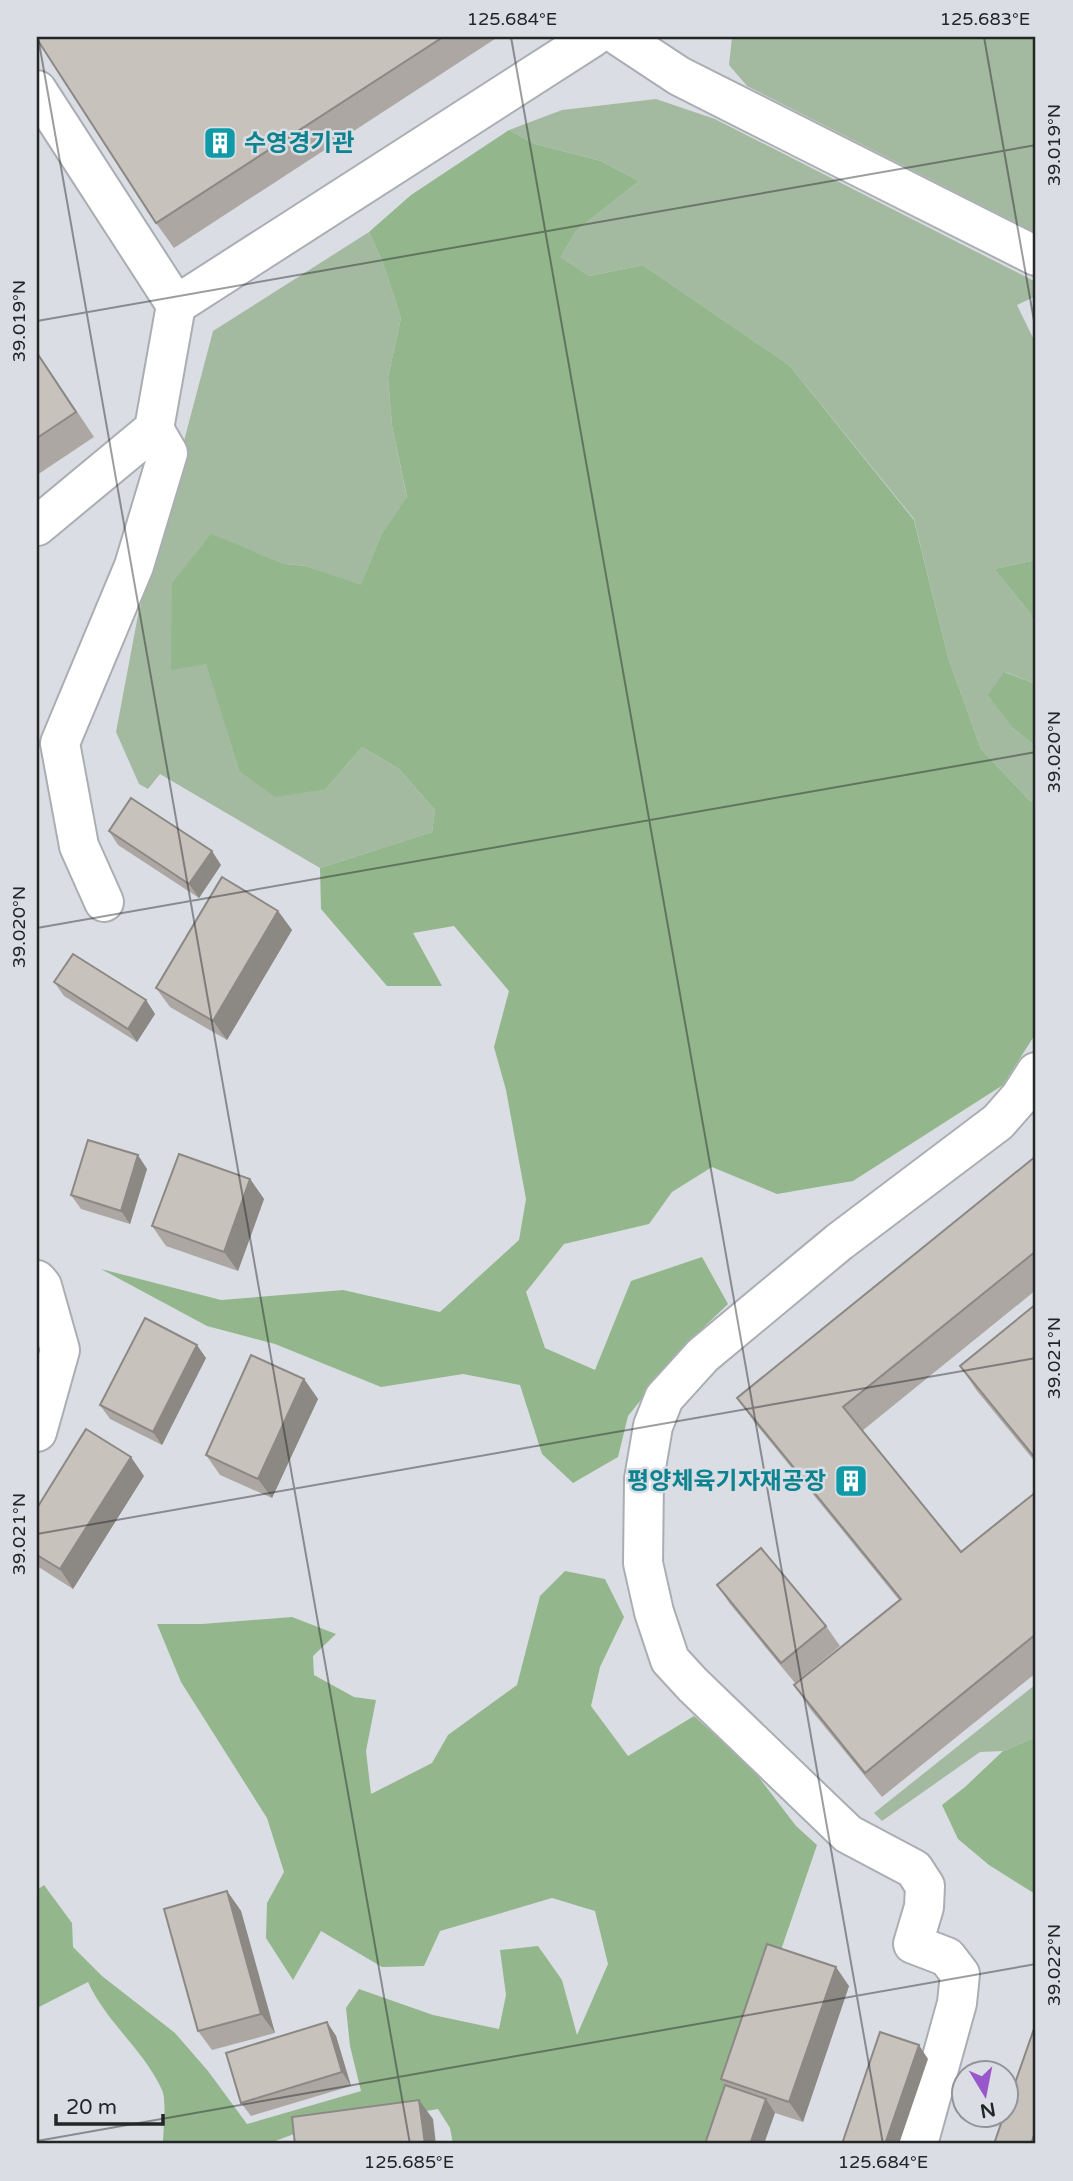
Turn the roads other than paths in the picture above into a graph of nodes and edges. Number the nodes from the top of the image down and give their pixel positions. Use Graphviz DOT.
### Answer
graph roads {
  1 [pos="593,37"];
  2 [pos="620,37"];
  3 [pos="37,90"];
  4 [pos="1036,256"];
  5 [pos="176,305"];
  6 [pos="154,429"];
  7 [pos="37,526"];
  8 [pos="104,902"];
  9 [pos="1036,1072"];
  10 [pos="37,1280"];
  11 [pos="37,1432"];
  12 [pos="918,2144"];
  1 -- 5 [label="street"];
  2 -- 4 [label="street"];
  3 -- 5 [label="street"];
  5 -- 6 [label="street"];
  6 -- 7 [label="street"];
  6 -- 8 [label="street"];
  9 -- 12 [label="street"];
  10 -- 11 [label="street"];
}
